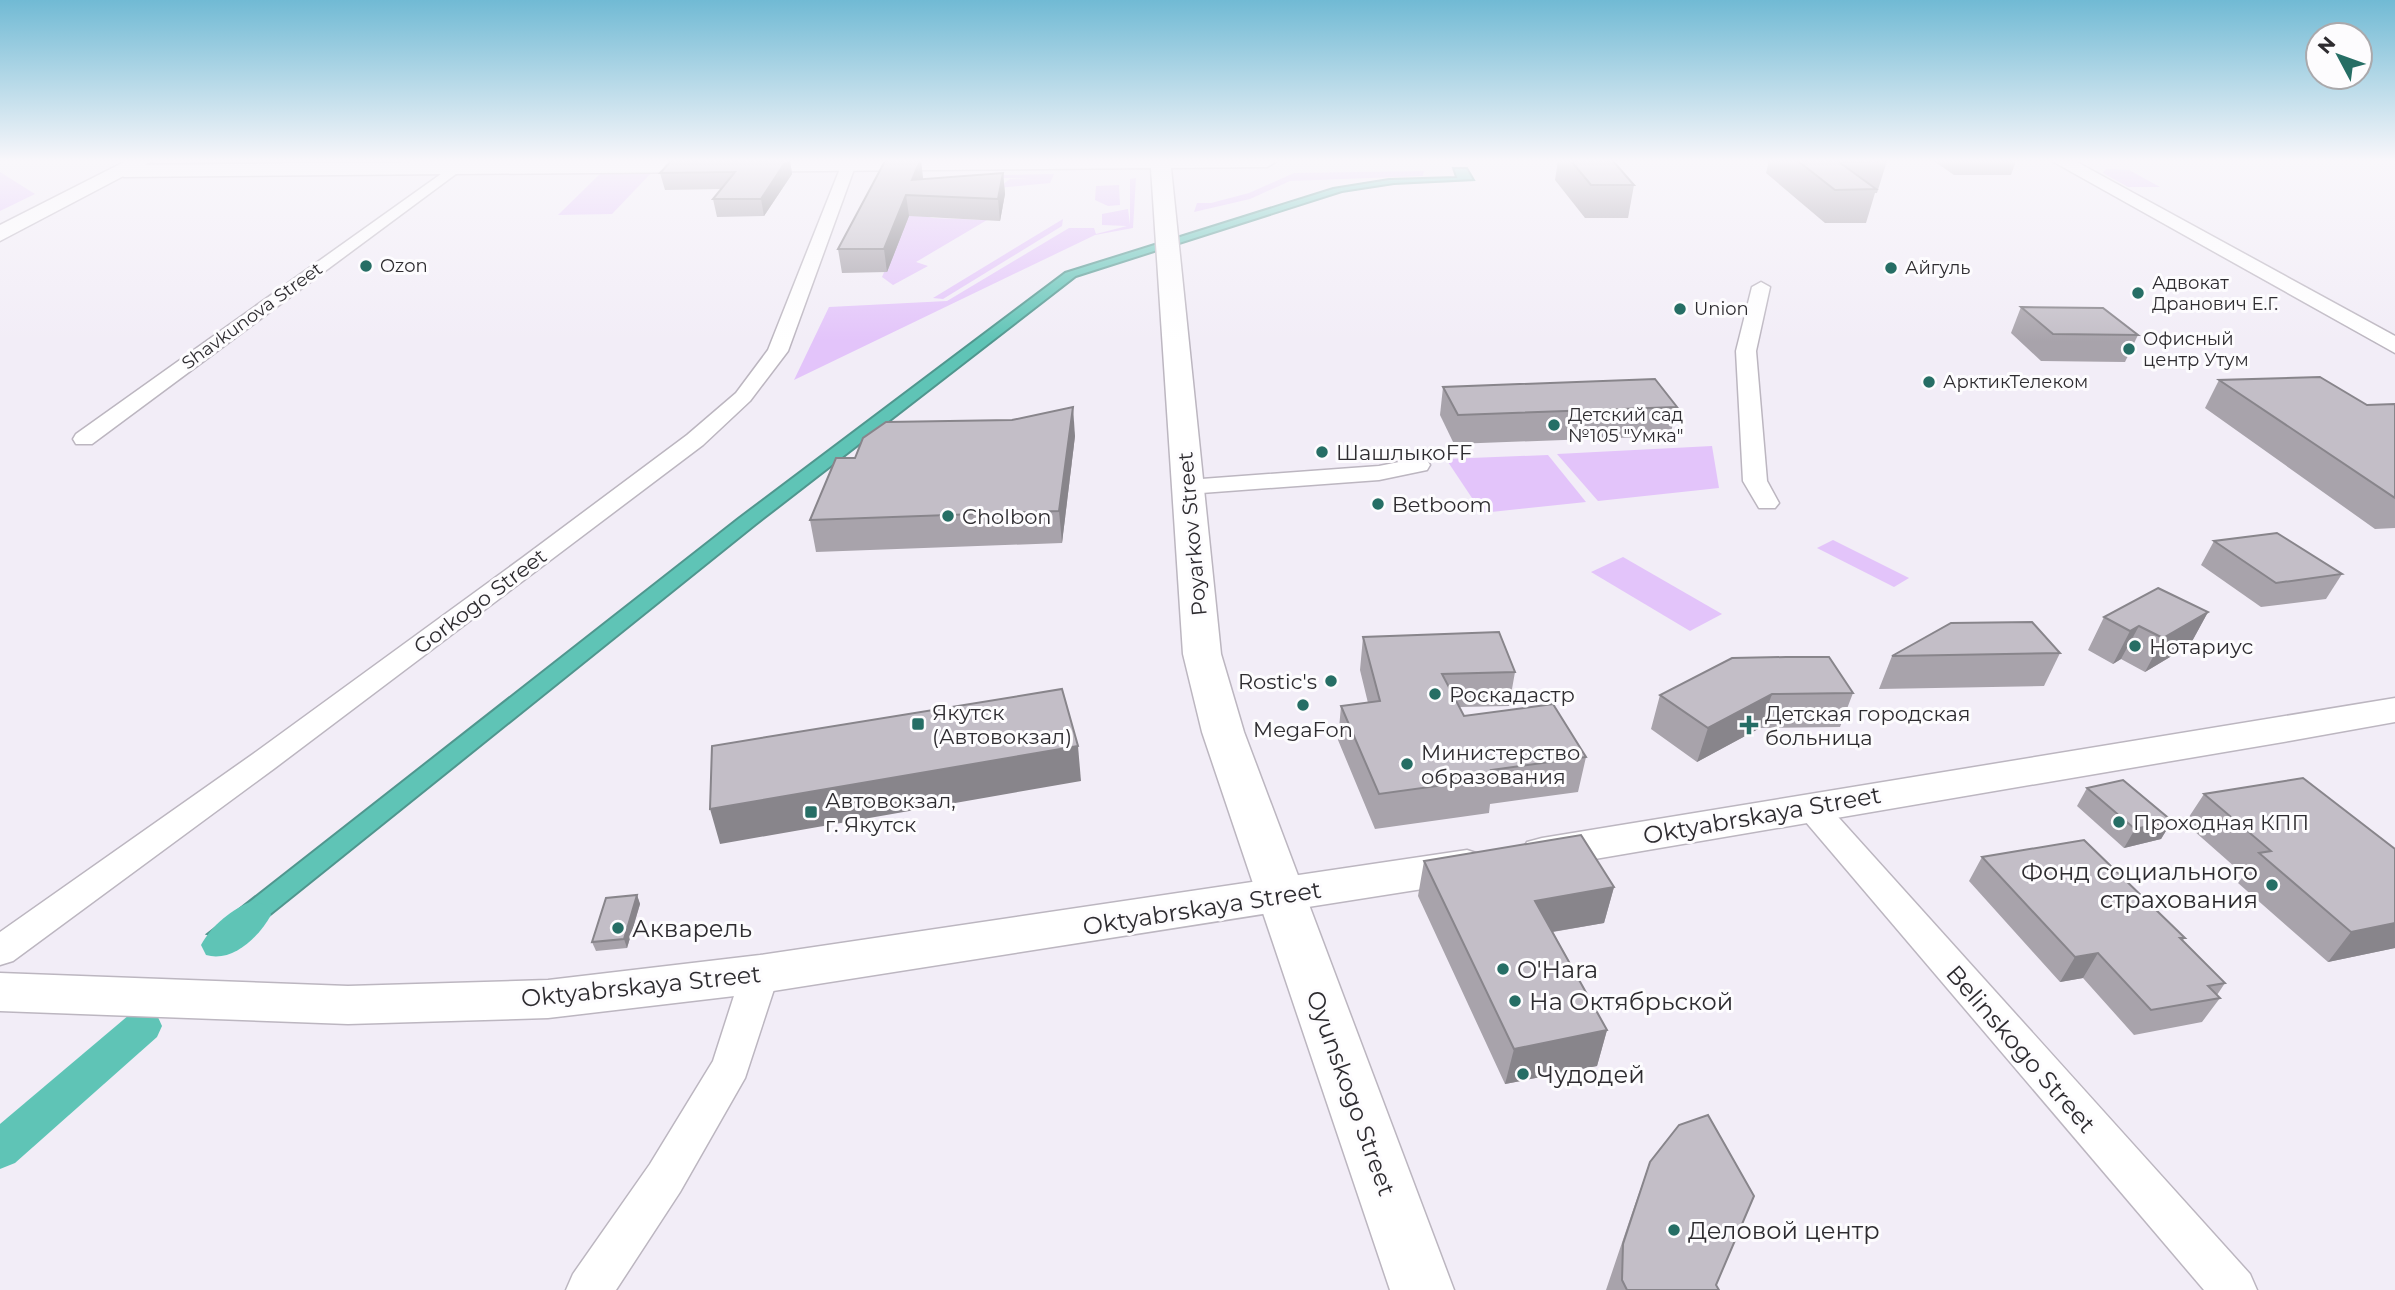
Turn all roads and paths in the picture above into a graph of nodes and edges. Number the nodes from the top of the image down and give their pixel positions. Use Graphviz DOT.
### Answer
graph roads {
  1 [pos="25,221"];
  2 [pos="381,221"];
  3 [pos="827,221"];
  4 [pos="1168,221"];
  5 [pos="2170,221"];
  6 [pos="0,234"];
  7 [pos="1761,287"];
  8 [pos="2395,346"];
  9 [pos="84,439"];
  10 [pos="1419,465"];
  11 [pos="1188,488"];
  12 [pos="1767,503"];
  13 [pos="2395,710"];
  14 [pos="1810,806"];
  15 [pos="1280,896"];
  16 [pos="0,951"];
  17 [pos="760,974"];
  18 [pos="0,992"];
  19 [pos="589,1290"];
  20 [pos="1422,1290"];
  21 [pos="2234,1290"];
  1 -- 6 [label="main road"];
  2 -- 9 [label="street, Shavkunova Street"];
  3 -- 16 [label="street, Gorkogo Street"];
  4 -- 11 [label="main road, Poyarkov Street"];
  5 -- 8 [label="street"];
  7 -- 12 [label="street"];
  10 -- 11 [label="street"];
  11 -- 15 [label="main road, Poyarkov Street"];
  13 -- 14 [label="street, Oktyabrskaya Street"];
  14 -- 15 [label="street, Oktyabrskaya Street"];
  14 -- 21 [label="street, Belinskogo Street"];
  15 -- 17 [label="street, Oktyabrskaya Street"];
  15 -- 20 [label="main road, Oyunskogo Street"];
  17 -- 18 [label="street, Oktyabrskaya Street"];
  17 -- 19 [label="street"];
}
